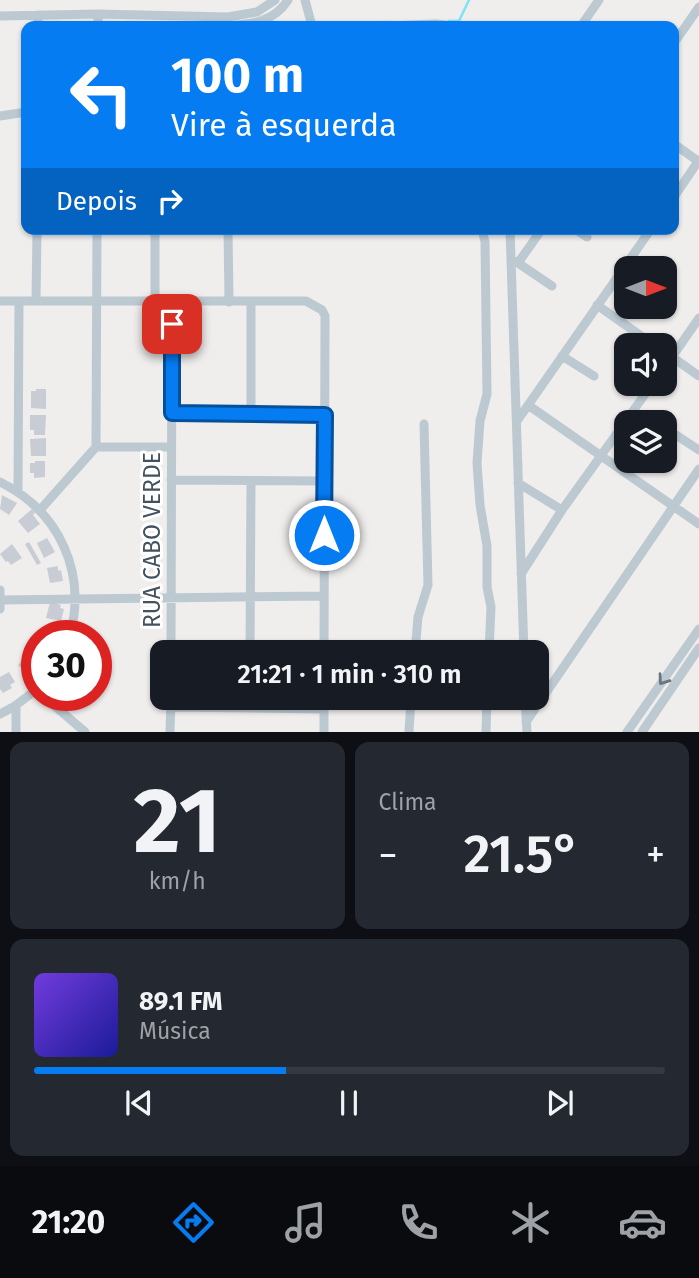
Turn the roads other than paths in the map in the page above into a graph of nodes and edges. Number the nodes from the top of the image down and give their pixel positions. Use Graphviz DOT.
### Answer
graph roads {
  1 [pos="262,0"];
  2 [pos="275,0"];
  3 [pos="288,0"];
  4 [pos="305,0"];
  5 [pos="599,0"];
  6 [pos="699,7"];
  7 [pos="257,12"];
  8 [pos="99,14"];
  9 [pos="38,15"];
  10 [pos="0,16"];
  11 [pos="38,21"];
  12 [pos="98,21"];
  13 [pos="160,21"];
  14 [pos="233,21"];
  15 [pos="261,21"];
  16 [pos="311,21"];
  17 [pos="584,21"];
  18 [pos="679,36"];
  19 [pos="21,113"];
  20 [pos="0,116"];
  21 [pos="679,147"];
  22 [pos="699,161"];
  23 [pos="679,190"];
  24 [pos="37,235"];
  25 [pos="97,235"];
  26 [pos="155,235"];
  27 [pos="228,235"];
  28 [pos="483,235"];
  29 [pos="511,235"];
  30 [pos="537,235"];
  31 [pos="584,235"];
  32 [pos="647,235"];
  33 [pos="587,237"];
  34 [pos="515,261"];
  35 [pos="552,286"];
  36 [pos="0,301"];
  37 [pos="19,301"];
  38 [pos="36,301"];
  39 [pos="97,301"];
  40 [pos="155,301"];
  41 [pos="172,301"];
  42 [pos="251,301"];
  43 [pos="229,302"];
  44 [pos="597,305"];
  45 [pos="699,318"];
  46 [pos="637,333"];
  47 [pos="677,345"];
  48 [pos="562,356"];
  49 [pos="677,361"];
  50 [pos="594,376"];
  51 [pos="699,376"];
  52 [pos="644,396"];
  53 [pos="528,405"];
  54 [pos="172,413"];
  55 [pos="251,414"];
  56 [pos="325,415"];
  57 [pos="517,421"];
  58 [pos="424,424"];
  59 [pos="677,436"];
  60 [pos="96,447"];
  61 [pos="171,447"];
  62 [pos="699,450"];
  63 [pos="600,456"];
  64 [pos="699,468"];
  65 [pos="171,480"];
  66 [pos="251,481"];
  67 [pos="325,481"];
  68 [pos="0,482"];
  69 [pos="518,482"];
  70 [pos="18,491"];
  71 [pos="672,505"];
  72 [pos="40,510"];
  73 [pos="562,510"];
  74 [pos="699,523"];
  75 [pos="520,575"];
  76 [pos="324,596"];
  77 [pos="250,597"];
  78 [pos="171,598"];
  79 [pos="76,599"];
  80 [pos="0,600"];
  81 [pos="72,620"];
  82 [pos="699,628"];
  83 [pos="171,640"];
  84 [pos="250,640"];
  85 [pos="324,640"];
  86 [pos="416,640"];
  87 [pos="490,640"];
  88 [pos="523,640"];
  89 [pos="699,648"];
  90 [pos="21,701"];
  91 [pos="16,705"];
  92 [pos="171,710"];
  93 [pos="324,710"];
  94 [pos="410,710"];
  95 [pos="487,710"];
  96 [pos="61,711"];
  97 [pos="0,714"];
  98 [pos="527,727"];
  99 [pos="16,732"];
  100 [pos="85,732"];
  101 [pos="170,732"];
  102 [pos="324,732"];
  103 [pos="409,732"];
  104 [pos="486,732"];
  105 [pos="627,732"];
  106 [pos="642,732"];
  1 -- 7 [label="street"];
  2 -- 7 [label="street"];
  3 -- 15 [label="street"];
  4 -- 16 [label="street"];
  5 -- 17 [label="street"];
  6 -- 18 [label="street"];
  7 -- 14 [label="street"];
  8 -- 9 [label="street"];
  8 -- 12 [label="street"];
  8 -- 13 [label="street"];
  9 -- 10 [label="street"];
  9 -- 11 [label="street"];
  19 -- 20 [label="street"];
  21 -- 22 [label="street"];
  22 -- 23 [label="street"];
  24 -- 38 [label="street"];
  25 -- 39 [label="street"];
  26 -- 40 [label="street"];
  27 -- 43 [label="street"];
  28 -- 87 [label="street"];
  29 -- 34 [label="street"];
  30 -- 34 [label="street"];
  31 -- 33 [label="street"];
  32 -- 44 [label="street"];
  34 -- 35 [label="street"];
  34 -- 57 [label="street"];
  36 -- 37 [label="street"];
  37 -- 38 [label="street"];
  37 -- 70 [label="street"];
  38 -- 39 [label="street"];
  39 -- 40 [label="street"];
  39 -- 60 [label="street"];
  40 -- 41 [label="street"];
  41 -- 43 [label="street"];
  41 -- 54 [label="street, RUA CABO VERDE"];
  42 -- 43 [label="street"];
  42 -- 55 [label="street"];
  42 -- 56 [label="street"];
  44 -- 46 [label="street"];
  44 -- 48 [label="street"];
  45 -- 47 [label="street"];
  48 -- 50 [label="street"];
  48 -- 53 [label="street"];
  49 -- 51 [label="street"];
  52 -- 63 [label="street"];
  53 -- 57 [label="street"];
  53 -- 63 [label="street"];
  54 -- 55 [label="street"];
  54 -- 61 [label="street, RUA CABO VERDE"];
  55 -- 56 [label="street"];
  56 -- 67 [label="street"];
  57 -- 69 [label="street"];
  58 -- 86 [label="street"];
  59 -- 62 [label="street"];
  60 -- 61 [label="street"];
  60 -- 72 [label="street"];
  61 -- 65 [label="street, RUA CABO VERDE"];
  63 -- 71 [label="street"];
  63 -- 73 [label="street"];
  64 -- 71 [label="street"];
  65 -- 66 [label="street"];
  65 -- 78 [label="street, RUA CABO VERDE"];
  66 -- 67 [label="street"];
  66 -- 77 [label="street"];
  67 -- 76 [label="street"];
  68 -- 70 [label="street"];
  69 -- 73 [label="street"];
  69 -- 75 [label="street"];
  70 -- 72 [label="street"];
  71 -- 74 [label="street"];
  71 -- 98 [label="street"];
  72 -- 79 [label="street"];
  73 -- 75 [label="street"];
  75 -- 88 [label="street"];
  76 -- 77 [label="street"];
  76 -- 85 [label="street"];
  77 -- 78 [label="street"];
  77 -- 84 [label="street"];
  78 -- 79 [label="street"];
  78 -- 83 [label="street, RUA CABO VERDE"];
  79 -- 80 [label="street"];
  79 -- 81 [label="street"];
  82 -- 105 [label="street, one-way"];
  89 -- 106 [label="street"];
  90 -- 91 [label="street"];
  91 -- 97 [label="street"];
  91 -- 99 [label="street"];
  92 -- 101 [label="street"];
  93 -- 102 [label="street"];
  94 -- 103 [label="street"];
  95 -- 104 [label="street"];
  96 -- 100 [label="street"];
}
